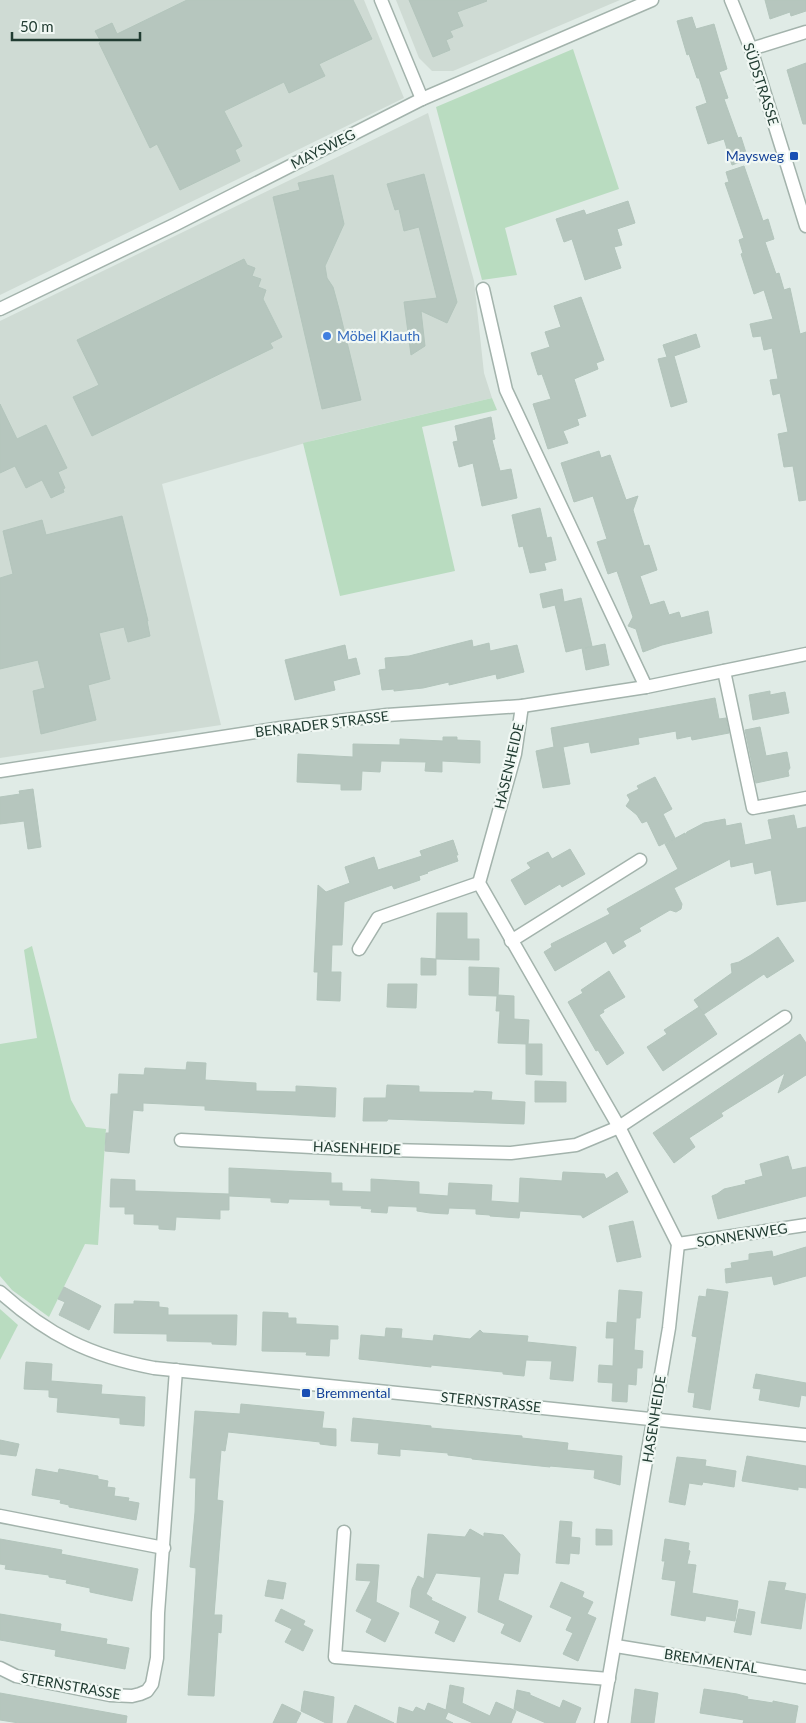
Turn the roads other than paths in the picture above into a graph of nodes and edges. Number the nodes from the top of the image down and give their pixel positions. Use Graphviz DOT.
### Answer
graph roads {
  1 [pos="381,0"];
  2 [pos="652,0"];
  3 [pos="731,0"];
  4 [pos="806,32"];
  5 [pos="751,48"];
  6 [pos="422,99"];
  7 [pos="806,226"];
  8 [pos="483,289"];
  9 [pos="0,309"];
  10 [pos="806,654"];
  11 [pos="724,671"];
  12 [pos="646,687"];
  13 [pos="522,706"];
  14 [pos="0,771"];
  15 [pos="806,798"];
  16 [pos="640,860"];
  17 [pos="479,883"];
  18 [pos="511,941"];
  19 [pos="359,949"];
  20 [pos="785,1017"];
  21 [pos="619,1127"];
  22 [pos="181,1140"];
  23 [pos="806,1225"];
  24 [pos="678,1244"];
  25 [pos="0,1292"];
  26 [pos="176,1370"];
  27 [pos="654,1420"];
  28 [pos="806,1435"];
  29 [pos="0,1516"];
  30 [pos="344,1532"];
  31 [pos="164,1548"];
  32 [pos="616,1646"];
  33 [pos="0,1668"];
  34 [pos="806,1677"];
  35 [pos="608,1679"];
  36 [pos="601,1723"];
  1 -- 6 [label="street"];
  2 -- 6 [label="street, MAYSWEG"];
  3 -- 5 [label="street, SÜDSTRASSE"];
  4 -- 5 [label="street"];
  5 -- 7 [label="street, SÜDSTRASSE"];
  6 -- 9 [label="street, MAYSWEG"];
  8 -- 12 [label="street"];
  10 -- 11 [label="street, BENRADER STRASSE"];
  11 -- 12 [label="street, BENRADER STRASSE"];
  11 -- 15 [label="street"];
  12 -- 13 [label="street, BENRADER STRASSE"];
  13 -- 14 [label="street, BENRADER STRASSE"];
  13 -- 17 [label="street, HASENHEIDE"];
  16 -- 18 [label="street"];
  17 -- 18 [label="street"];
  17 -- 19 [label="street"];
  18 -- 21 [label="street"];
  20 -- 21 [label="street, HASENHEIDE"];
  21 -- 22 [label="street, HASENHEIDE"];
  21 -- 24 [label="street"];
  23 -- 24 [label="street, SONNENWEG"];
  24 -- 27 [label="street, HASENHEIDE"];
  25 -- 26 [label="street, STERNSTRASSE"];
  26 -- 27 [label="street, STERNSTRASSE"];
  26 -- 31 [label="street, STERNSTRASSE"];
  27 -- 28 [label="street, STERNSTRASSE"];
  27 -- 32 [label="street, HASENHEIDE"];
  29 -- 31 [label="street"];
  30 -- 35 [label="street"];
  31 -- 33 [label="street, STERNSTRASSE"];
  32 -- 34 [label="street, BREMMENTAL"];
  32 -- 35 [label="street, HASENHEIDE"];
  35 -- 36 [label="street, HASENHEIDE"];
}
